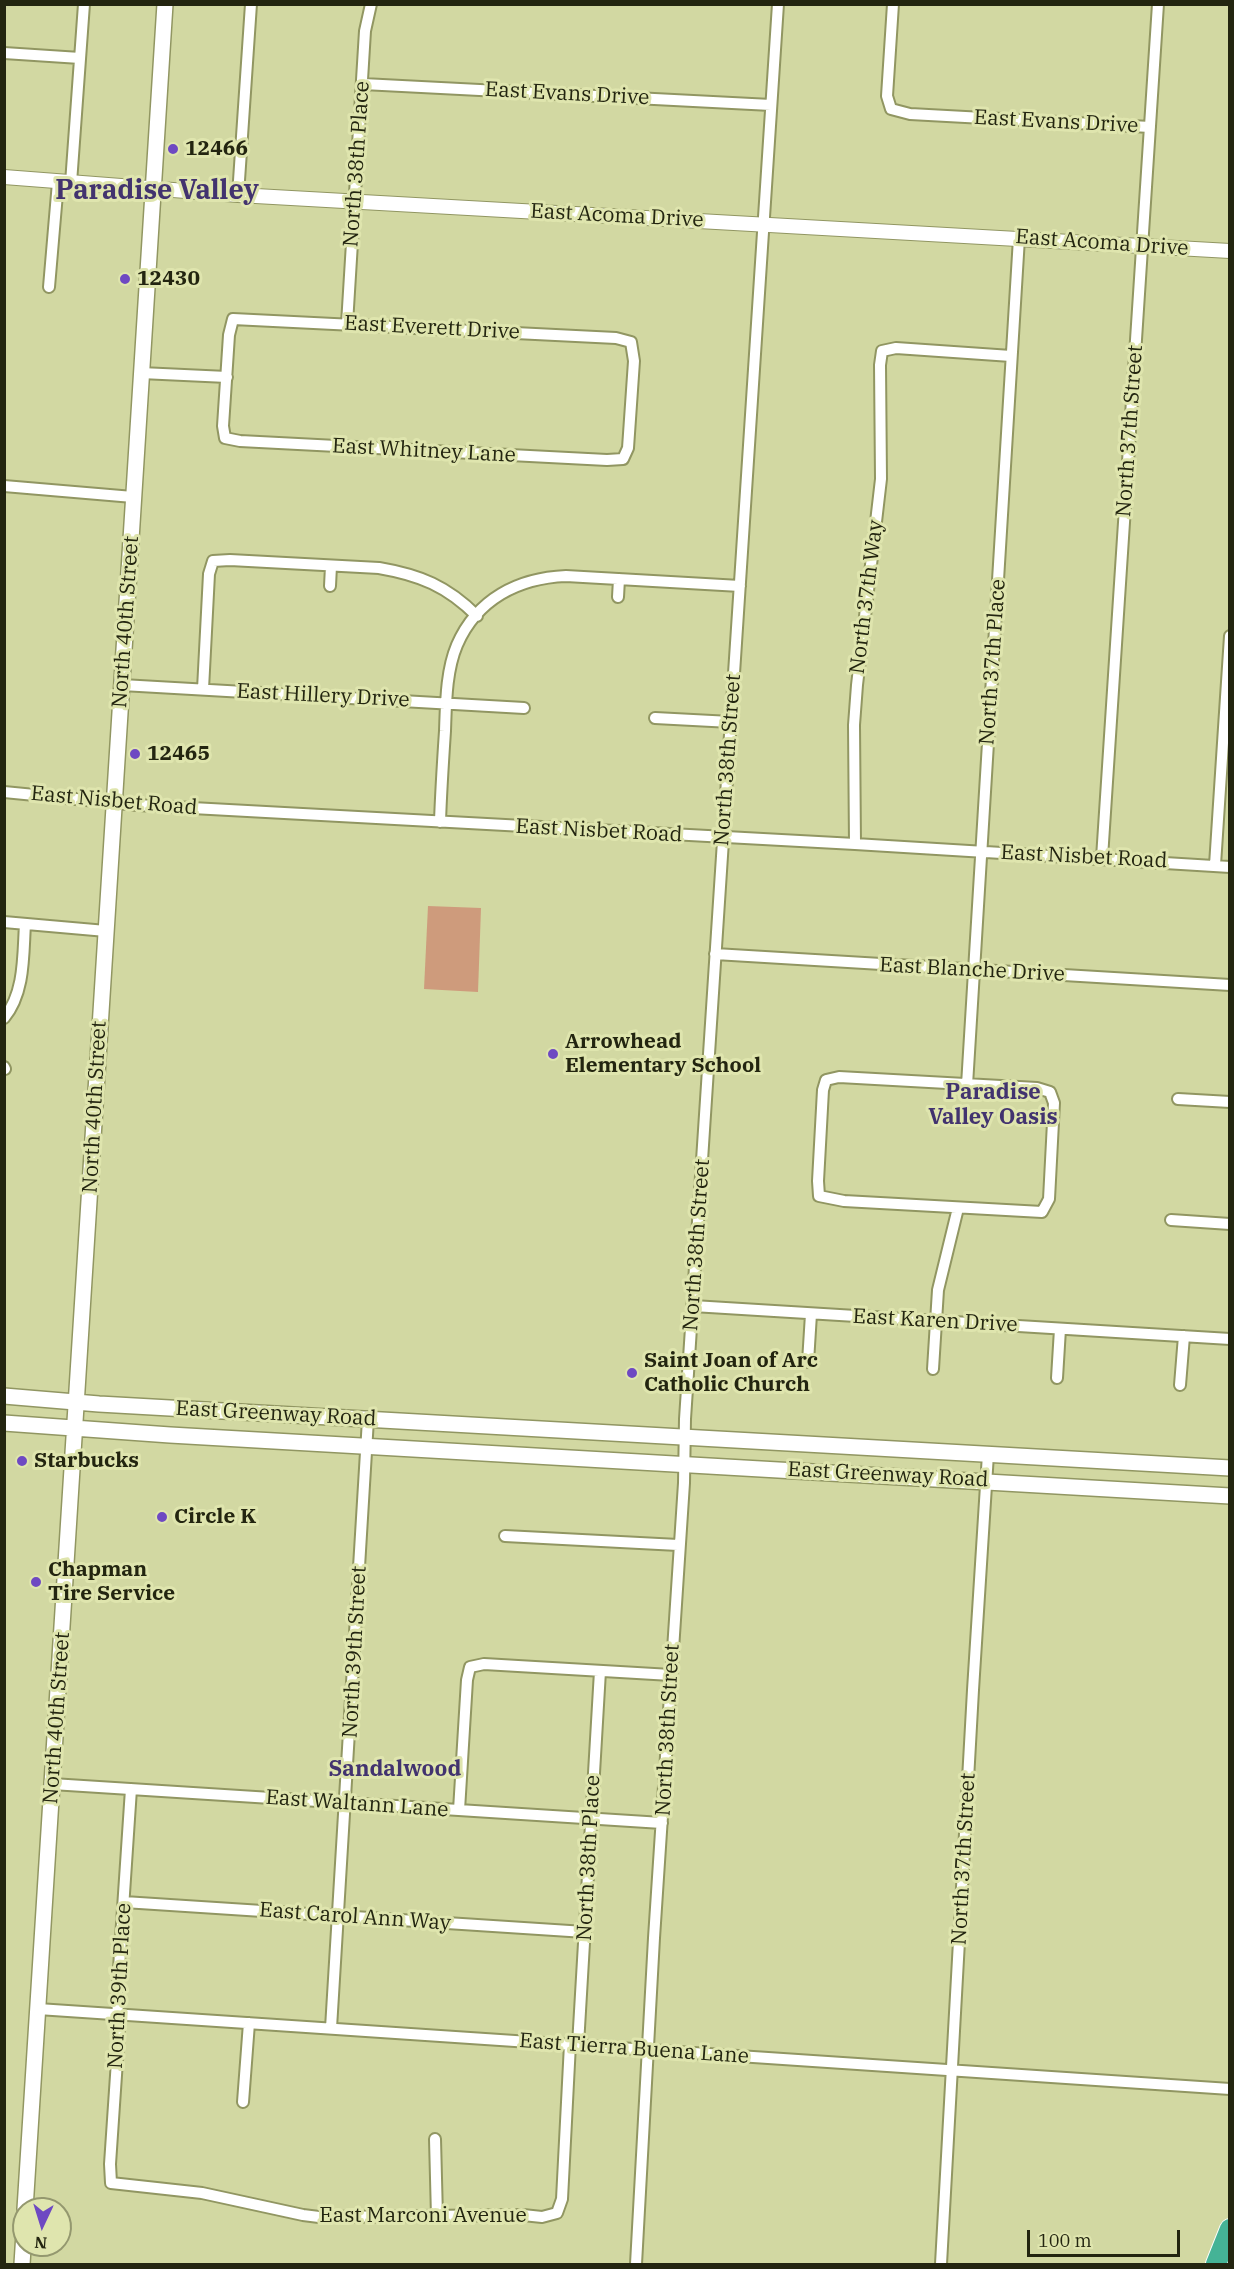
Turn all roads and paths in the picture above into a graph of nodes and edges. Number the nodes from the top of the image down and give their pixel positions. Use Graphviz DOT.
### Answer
graph roads {
  1 [pos="84,4"];
  2 [pos="165,4"];
  3 [pos="251,4"];
  4 [pos="371,4"];
  5 [pos="778,4"];
  6 [pos="893,4"];
  7 [pos="1158,4"];
  8 [pos="4,53"];
  9 [pos="80,58"];
  10 [pos="363,84"];
  11 [pos="771,105"];
  12 [pos="1150,127"];
  13 [pos="4,177"];
  14 [pos="64,182"];
  15 [pos="153,190"];
  16 [pos="238,195"];
  17 [pos="355,201"];
  18 [pos="762,225"];
  19 [pos="1019,238"];
  20 [pos="1142,245"];
  21 [pos="1230,251"];
  22 [pos="49,287"];
  23 [pos="347,324"];
  24 [pos="1011,356"];
  25 [pos="141,373"];
  26 [pos="227,377"];
  27 [pos="623,459"];
  28 [pos="4,486"];
  29 [pos="133,497"];
  30 [pos="331,566"];
  31 [pos="619,579"];
  32 [pos="330,586"];
  33 [pos="740,586"];
  34 [pos="618,597"];
  35 [pos="477,616"];
  36 [pos="1230,636"];
  37 [pos="122,685"];
  38 [pos="203,689"];
  39 [pos="446,703"];
  40 [pos="524,708"];
  41 [pos="655,718"];
  42 [pos="731,722"];
  43 [pos="4,792"];
  44 [pos="115,803"];
  45 [pos="440,822"];
  46 [pos="722,838"];
  47 [pos="855,844"];
  48 [pos="981,851"];
  49 [pos="1102,858"];
  50 [pos="1215,865"];
  51 [pos="1230,867"];
  52 [pos="4,922"];
  53 [pos="25,924"];
  54 [pos="106,931"];
  55 [pos="715,954"];
  56 [pos="974,970"];
  57 [pos="1230,985"];
  58 [pos="4,1018"];
  59 [pos="967,1085"];
  60 [pos="1178,1098"];
  61 [pos="1230,1102"];
  62 [pos="958,1208"];
  63 [pos="1171,1220"];
  64 [pos="1230,1224"];
  65 [pos="693,1306"];
  66 [pos="811,1314"];
  67 [pos="936,1322"];
  68 [pos="1060,1329"];
  69 [pos="1184,1336"];
  70 [pos="1230,1339"];
  71 [pos="808,1362"];
  72 [pos="933,1369"];
  73 [pos="1057,1378"];
  74 [pos="1180,1385"];
  75 [pos="4,1396"];
  76 [pos="77,1402"];
  77 [pos="368,1419"];
  78 [pos="4,1423"];
  79 [pos="76,1428"];
  80 [pos="547,1429"];
  81 [pos="685,1436"];
  82 [pos="367,1446"];
  83 [pos="988,1454"];
  84 [pos="546,1456"];
  85 [pos="684,1464"];
  86 [pos="1230,1468"];
  87 [pos="987,1481"];
  88 [pos="1230,1496"];
  89 [pos="505,1536"];
  90 [pos="678,1545"];
  91 [pos="600,1671"];
  92 [pos="671,1675"];
  93 [pos="52,1784"];
  94 [pos="131,1789"];
  95 [pos="345,1804"];
  96 [pos="459,1810"];
  97 [pos="592,1818"];
  98 [pos="662,1823"];
  99 [pos="124,1902"];
  100 [pos="338,1916"];
  101 [pos="585,1932"];
  102 [pos="38,2009"];
  103 [pos="118,2014"];
  104 [pos="249,2022"];
  105 [pos="331,2028"];
  106 [pos="574,2044"];
  107 [pos="649,2050"];
  108 [pos="952,2070"];
  109 [pos="1230,2089"];
  110 [pos="243,2102"];
  111 [pos="435,2139"];
  112 [pos="111,2184"];
  113 [pos="27,2197"];
  114 [pos="557,2214"];
  115 [pos="437,2217"];
  116 [pos="1230,2229"];
  117 [pos="636,2265"];
  118 [pos="941,2265"];
  119 [pos="1216,2265"];
  1 -- 9 [label="street"];
  2 -- 15 [label="main road, North 40th Street"];
  3 -- 16 [label="street"];
  4 -- 10 [label="street, North 38th Place"];
  5 -- 11 [label="street"];
  6 -- 12 [label="street, East Evans Drive"];
  7 -- 12 [label="street, North 37th Street"];
  8 -- 9 [label="street"];
  9 -- 14 [label="street"];
  10 -- 11 [label="street, East Evans Drive"];
  10 -- 17 [label="street, North 38th Place"];
  11 -- 18 [label="street"];
  12 -- 20 [label="street, North 37th Street"];
  13 -- 14 [label="street, East Acoma Drive"];
  14 -- 15 [label="street, East Acoma Drive"];
  14 -- 22 [label="street"];
  15 -- 16 [label="street, East Acoma Drive"];
  15 -- 25 [label="main road, North 40th Street"];
  16 -- 17 [label="street, East Acoma Drive"];
  17 -- 18 [label="street, East Acoma Drive"];
  17 -- 23 [label="street, North 38th Place"];
  18 -- 19 [label="street, East Acoma Drive"];
  18 -- 33 [label="street, North 38th Street"];
  19 -- 20 [label="street, East Acoma Drive"];
  19 -- 24 [label="street, North 37th Place"];
  20 -- 21 [label="street, East Acoma Drive"];
  20 -- 49 [label="street, North 37th Street"];
  23 -- 26 [label="street, East Everett Drive"];
  23 -- 27 [label="street, East Everett Drive"];
  24 -- 47 [label="street, North 37th Way"];
  24 -- 48 [label="street, North 37th Place"];
  25 -- 26 [label="street"];
  25 -- 29 [label="main road, North 40th Street"];
  26 -- 27 [label="street, East Whitney Lane"];
  28 -- 29 [label="street"];
  29 -- 37 [label="main road, North 40th Street"];
  30 -- 32 [label="street"];
  30 -- 35 [label="street"];
  30 -- 38 [label="street"];
  31 -- 33 [label="street"];
  31 -- 34 [label="street"];
  31 -- 35 [label="street"];
  33 -- 42 [label="street, North 38th Street"];
  35 -- 39 [label="street"];
  36 -- 50 [label="street"];
  37 -- 38 [label="street, East Hillery Drive"];
  37 -- 44 [label="main road, North 40th Street"];
  38 -- 39 [label="street, East Hillery Drive"];
  39 -- 40 [label="street, East Hillery Drive"];
  39 -- 45 [label="street"];
  41 -- 42 [label="street"];
  42 -- 46 [label="street, North 38th Street"];
  43 -- 44 [label="street, East Nisbet Road"];
  44 -- 45 [label="street, East Nisbet Road"];
  44 -- 54 [label="main road, North 40th Street"];
  45 -- 46 [label="street, East Nisbet Road"];
  46 -- 47 [label="street, East Nisbet Road"];
  46 -- 55 [label="street, North 38th Street"];
  47 -- 48 [label="street, East Nisbet Road"];
  48 -- 49 [label="street, East Nisbet Road"];
  48 -- 56 [label="street, North 37th Place"];
  49 -- 50 [label="street, East Nisbet Road"];
  50 -- 51 [label="street, East Nisbet Road"];
  52 -- 53 [label="street"];
  53 -- 54 [label="street"];
  53 -- 58 [label="street"];
  54 -- 76 [label="main road, North 40th Street"];
  55 -- 56 [label="street, East Blanche Drive"];
  55 -- 65 [label="street, North 38th Street"];
  56 -- 57 [label="street, East Blanche Drive"];
  56 -- 59 [label="street, North 37th Place"];
  59 -- 62 [label="street"];
  59 -- 62 [label="street"];
  60 -- 61 [label="street"];
  62 -- 67 [label="street"];
  63 -- 64 [label="street"];
  65 -- 66 [label="street, East Karen Drive"];
  65 -- 81 [label="street, North 38th Street"];
  66 -- 67 [label="street, East Karen Drive"];
  66 -- 71 [label="street"];
  67 -- 68 [label="street, East Karen Drive"];
  67 -- 72 [label="street"];
  68 -- 69 [label="street, East Karen Drive"];
  68 -- 73 [label="street"];
  69 -- 70 [label="street, East Karen Drive"];
  69 -- 74 [label="street"];
  75 -- 76 [label="main road, East Greenway Road"];
  76 -- 77 [label="main road, East Greenway Road"];
  76 -- 79 [label="main road, North 40th Street"];
  77 -- 80 [label="main road, East Greenway Road"];
  77 -- 82 [label="street, North 39th Street"];
  78 -- 79 [label="main road, East Greenway Road"];
  79 -- 82 [label="main road, East Greenway Road"];
  79 -- 93 [label="main road, North 40th Street"];
  80 -- 81 [label="main road, East Greenway Road"];
  80 -- 84 [label="main road"];
  81 -- 83 [label="main road, East Greenway Road"];
  81 -- 85 [label="street, North 38th Street"];
  82 -- 84 [label="main road, East Greenway Road"];
  82 -- 95 [label="street, North 39th Street"];
  83 -- 86 [label="main road, East Greenway Road"];
  83 -- 87 [label="street, North 37th Street"];
  84 -- 85 [label="main road, East Greenway Road"];
  85 -- 87 [label="main road, East Greenway Road"];
  85 -- 90 [label="street, North 38th Street"];
  87 -- 88 [label="main road, East Greenway Road"];
  87 -- 108 [label="street, North 37th Street"];
  89 -- 90 [label="street"];
  90 -- 92 [label="street, North 38th Street"];
  91 -- 92 [label="street"];
  91 -- 96 [label="street"];
  91 -- 97 [label="street, North 38th Place"];
  92 -- 98 [label="street, North 38th Street"];
  93 -- 94 [label="street, East Waltann Lane"];
  93 -- 102 [label="main road, North 40th Street"];
  94 -- 95 [label="street, East Waltann Lane"];
  94 -- 99 [label="street, North 39th Place"];
  95 -- 96 [label="street, East Waltann Lane"];
  95 -- 100 [label="street, North 39th Street"];
  96 -- 97 [label="street, East Waltann Lane"];
  97 -- 98 [label="street, East Waltann Lane"];
  97 -- 101 [label="street, North 38th Place"];
  98 -- 107 [label="street, North 38th Street"];
  99 -- 100 [label="street, East Carol Ann Way"];
  99 -- 103 [label="street, North 39th Place"];
  100 -- 101 [label="street, East Carol Ann Way"];
  100 -- 105 [label="street, North 39th Street"];
  101 -- 106 [label="street, North 38th Place"];
  102 -- 103 [label="street, East Tierra Buena Lane"];
  102 -- 113 [label="main road, North 40th Street"];
  103 -- 104 [label="street, East Tierra Buena Lane"];
  103 -- 112 [label="street, North 39th Place"];
  104 -- 105 [label="street, East Tierra Buena Lane"];
  104 -- 110 [label="street"];
  105 -- 106 [label="street, East Tierra Buena Lane"];
  106 -- 107 [label="street, East Tierra Buena Lane"];
  106 -- 114 [label="street, North 38th Place"];
  107 -- 108 [label="street, East Tierra Buena Lane"];
  107 -- 117 [label="street, North 38th Street"];
  108 -- 109 [label="street, East Tierra Buena Lane"];
  108 -- 118 [label="street, North 37th Street"];
  111 -- 115 [label="street"];
  112 -- 115 [label="street, East Marconi Avenue"];
  114 -- 115 [label="street, East Marconi Avenue"];
  116 -- 119 [label="highway"];
}
